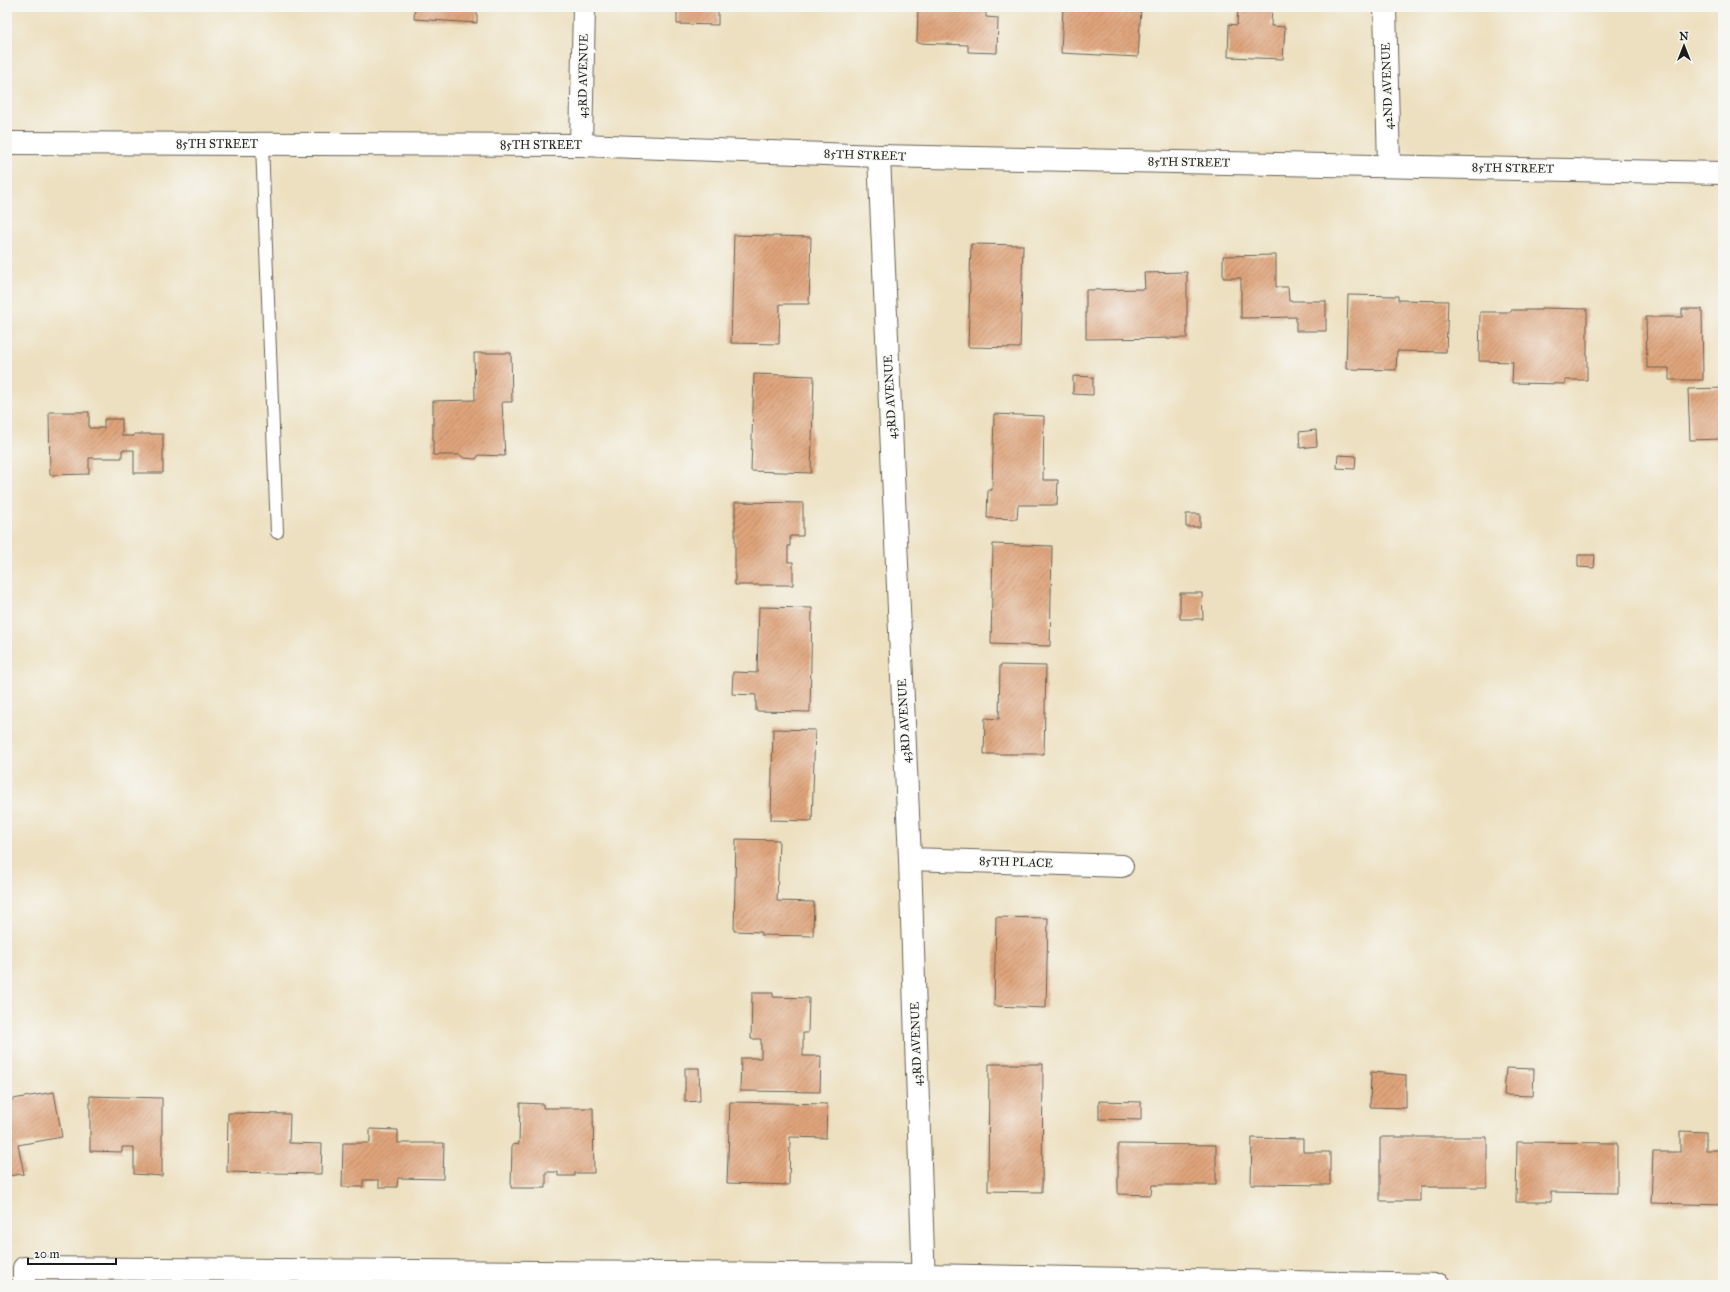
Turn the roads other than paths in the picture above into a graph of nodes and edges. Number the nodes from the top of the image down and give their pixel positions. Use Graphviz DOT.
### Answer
graph roads {
  1 [pos="584,7"];
  2 [pos="1385,7"];
  3 [pos="7,143"];
  4 [pos="262,144"];
  5 [pos="581,145"];
  6 [pos="879,156"];
  7 [pos="1389,166"];
  8 [pos="1723,173"];
  9 [pos="277,532"];
  10 [pos="910,859"];
  11 [pos="1122,866"];
  12 [pos="24,1277"];
  13 [pos="924,1280"];
  14 [pos="1439,1285"];
  1 -- 5 [label="street, 43RD AVENUE"];
  2 -- 7 [label="street, 42ND AVENUE"];
  3 -- 4 [label="street, 85TH STREET"];
  4 -- 5 [label="street, 85TH STREET"];
  4 -- 9 [label="lane"];
  5 -- 6 [label="street, 85TH STREET"];
  6 -- 7 [label="street, 85TH STREET"];
  6 -- 10 [label="street, 43RD AVENUE"];
  7 -- 8 [label="street, 85TH STREET"];
  10 -- 11 [label="street, 85TH PLACE"];
  10 -- 13 [label="street, 43RD AVENUE"];
  12 -- 13 [label="street"];
  13 -- 14 [label="street"];
}
